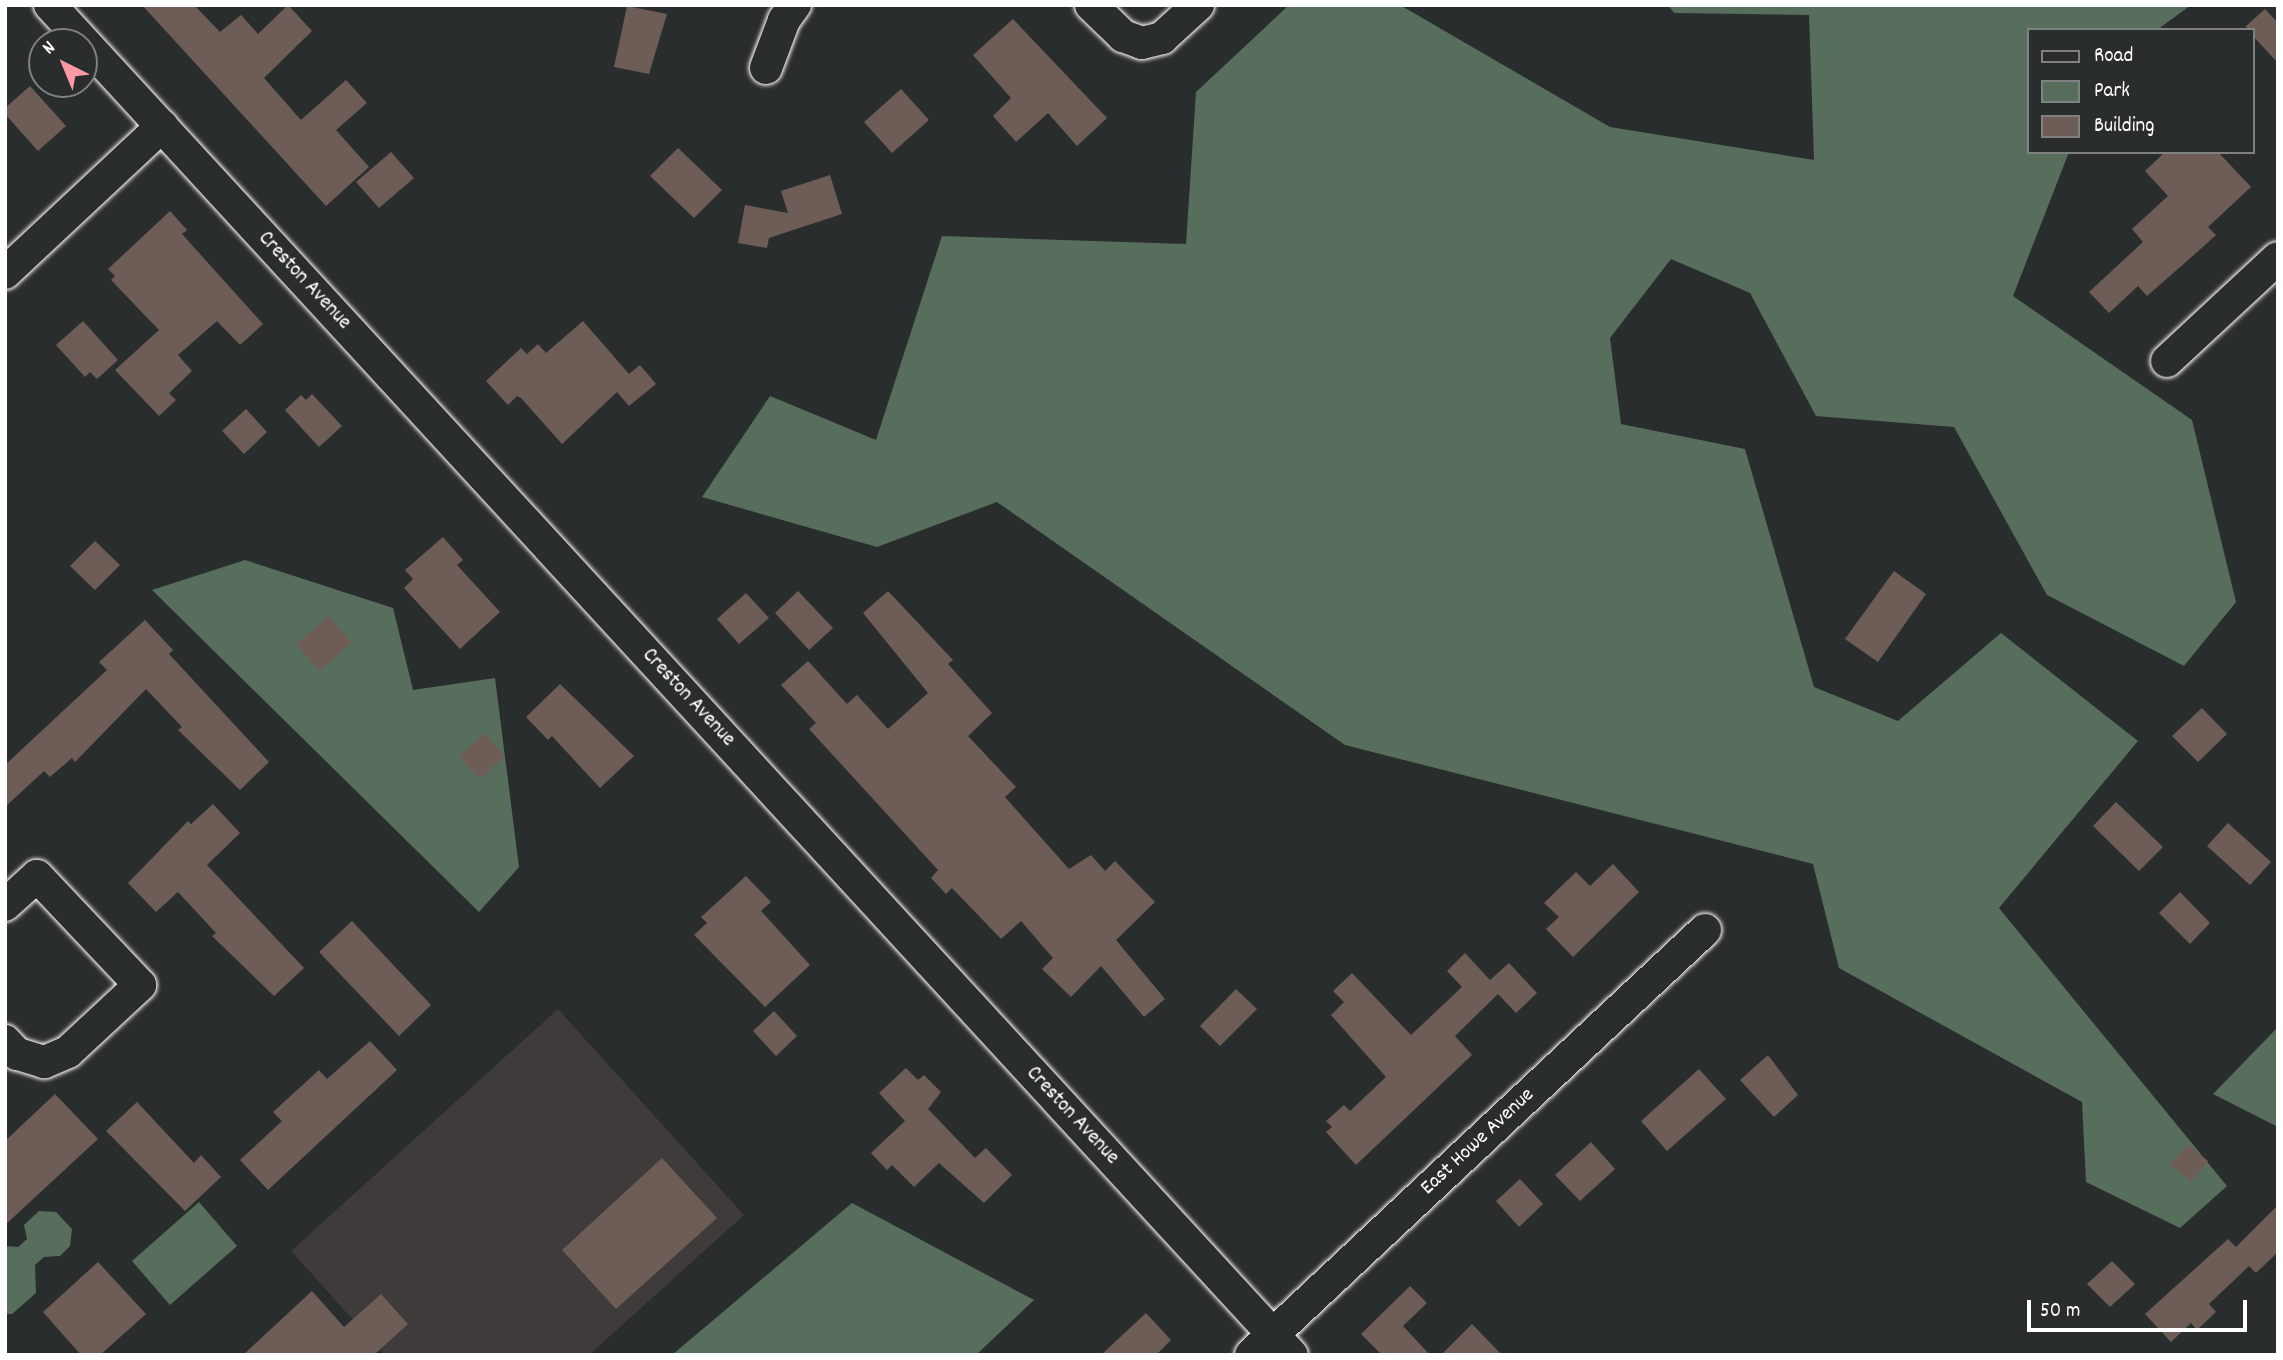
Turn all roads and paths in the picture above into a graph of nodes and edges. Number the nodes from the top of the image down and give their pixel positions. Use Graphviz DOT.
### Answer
graph roads {
  1 [pos="50,5"];
  2 [pos="795,5"];
  3 [pos="1091,5"];
  4 [pos="1198,5"];
  5 [pos="766,68"];
  6 [pos="162,126"];
  7 [pos="2278,258"];
  8 [pos="5,273"];
  9 [pos="2167,361"];
  10 [pos="5,905"];
  11 [pos="1705,930"];
  12 [pos="9,1053"];
  13 [pos="1272,1348"];
  1 -- 6 [label="street, Creston Avenue"];
  2 -- 5 [label="street"];
  3 -- 4 [label="street"];
  6 -- 8 [label="street"];
  6 -- 13 [label="street, Creston Avenue"];
  7 -- 9 [label="street"];
  10 -- 12 [label="street"];
  11 -- 13 [label="street, East Howe Avenue"];
}
